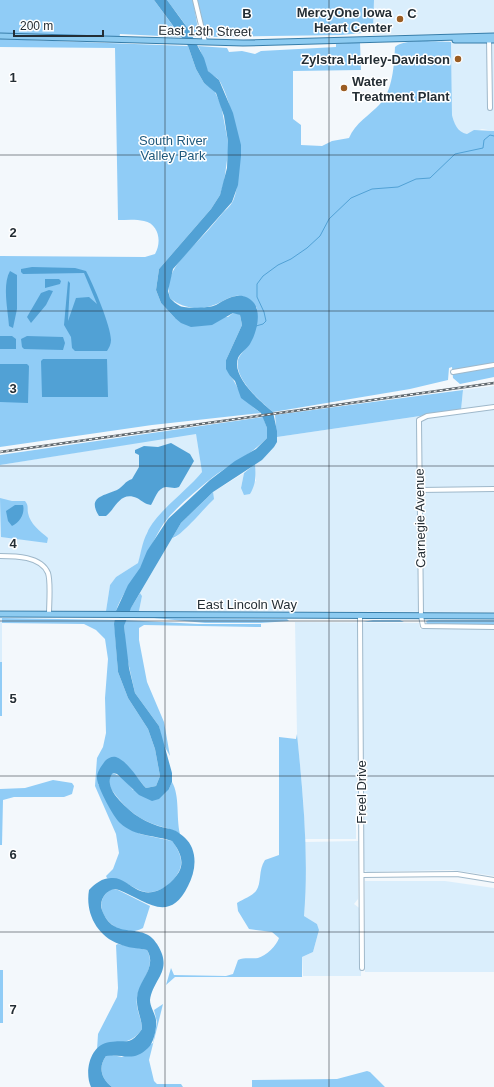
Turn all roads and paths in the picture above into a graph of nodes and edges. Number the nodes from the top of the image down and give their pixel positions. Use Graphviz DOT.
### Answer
graph roads {
  1 [pos="195,0"];
  2 [pos="0,36"];
  3 [pos="492,38"];
  4 [pos="205,42"];
  5 [pos="490,108"];
  6 [pos="494,365"];
  7 [pos="453,372"];
  8 [pos="494,407"];
  9 [pos="420,490"];
  10 [pos="494,490"];
  11 [pos="0,556"];
  12 [pos="0,614"];
  13 [pos="49,614"];
  14 [pos="360,616"];
  15 [pos="421,616"];
  16 [pos="494,616"];
  17 [pos="494,627"];
  18 [pos="362,875"];
  19 [pos="494,880"];
  20 [pos="362,968"];
  1 -- 4 [label="street"];
  2 -- 4 [label="main road, East 13th Street"];
  3 -- 4 [label="main road, East 13th Street"];
  3 -- 5 [label="street"];
  6 -- 7 [label="street"];
  8 -- 9 [label="street, Carnegie Avenue"];
  9 -- 10 [label="street"];
  9 -- 15 [label="street, Carnegie Avenue"];
  11 -- 13 [label="street"];
  12 -- 13 [label="main road, East Lincoln Way"];
  13 -- 14 [label="main road, East Lincoln Way"];
  14 -- 15 [label="main road, East Lincoln Way"];
  14 -- 18 [label="street, Freel Drive"];
  15 -- 16 [label="main road, East Lincoln Way"];
  15 -- 17 [label="street"];
  18 -- 19 [label="street"];
  18 -- 20 [label="street, Freel Drive"];
}
